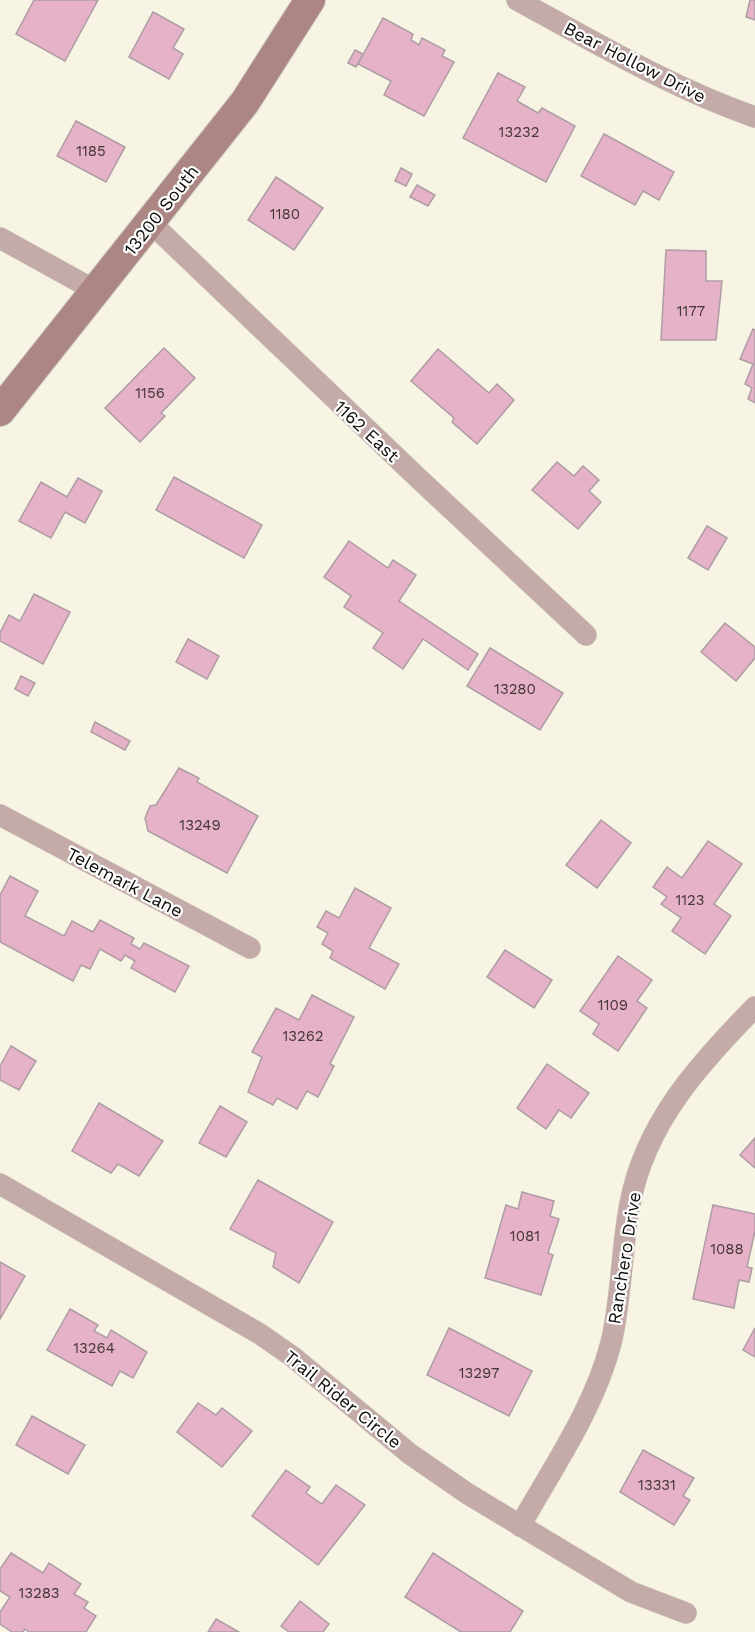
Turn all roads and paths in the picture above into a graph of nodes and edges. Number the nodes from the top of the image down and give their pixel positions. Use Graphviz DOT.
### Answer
graph roads {
  1 [pos="310,0"];
  2 [pos="518,0"];
  3 [pos="755,117"];
  4 [pos="151,223"];
  5 [pos="0,238"];
  6 [pos="96,291"];
  7 [pos="0,411"];
  8 [pos="586,635"];
  9 [pos="0,815"];
  10 [pos="250,948"];
  11 [pos="755,1007"];
  12 [pos="0,1184"];
  13 [pos="520,1526"];
  14 [pos="686,1613"];
  1 -- 4 [label="street, 13200 South"];
  2 -- 3 [label="street, Bear Hollow Drive"];
  4 -- 6 [label="street, 13200 South"];
  4 -- 8 [label="street, 1162 East"];
  5 -- 6 [label="street"];
  6 -- 7 [label="street, 13200 South"];
  9 -- 10 [label="street, Telemark Lane"];
  11 -- 13 [label="street, Ranchero Drive"];
  12 -- 13 [label="street, Trail Rider Circle"];
  13 -- 14 [label="street, Trail Rider Circle"];
}
